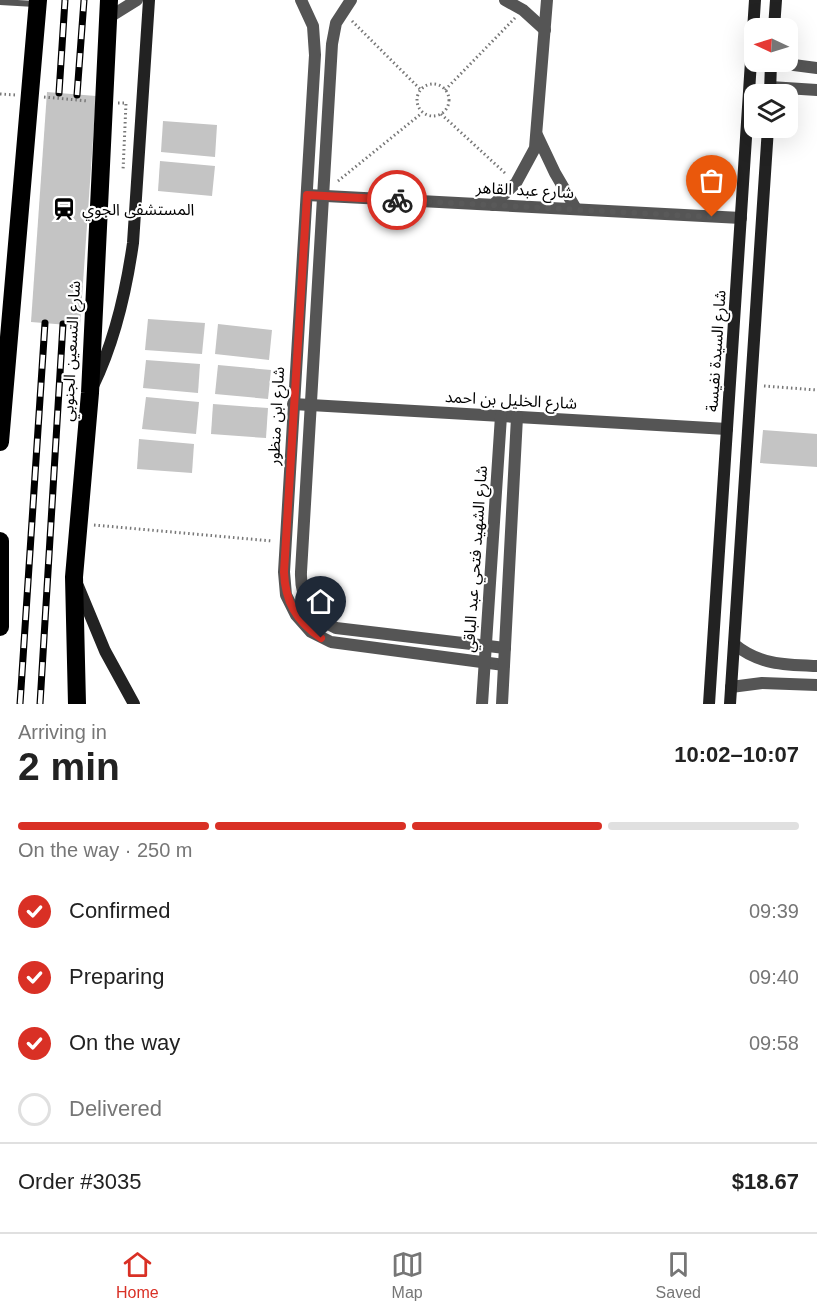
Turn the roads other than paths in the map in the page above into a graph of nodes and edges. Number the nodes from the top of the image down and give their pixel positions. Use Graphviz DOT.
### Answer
graph roads {
  1 [pos="137,0"];
  2 [pos="149,0"];
  3 [pos="301,0"];
  4 [pos="351,0"];
  5 [pos="505,0"];
  6 [pos="547,0"];
  7 [pos="755,0"];
  8 [pos="776,0"];
  9 [pos="0,2"];
  10 [pos="38,2"];
  11 [pos="108,9"];
  12 [pos="0,10"];
  13 [pos="775,18"];
  14 [pos="545,30"];
  15 [pos="798,66"];
  16 [pos="817,68"];
  17 [pos="798,90"];
  18 [pos="817,90"];
  19 [pos="537,135"];
  20 [pos="767,138"];
  21 [pos="325,194"];
  22 [pos="307,195"];
  23 [pos="493,205"];
  24 [pos="576,209"];
  25 [pos="741,218"];
  26 [pos="3,353"];
  27 [pos="90,393"];
  28 [pos="293,404"];
  29 [pos="311,405"];
  30 [pos="501,416"];
  31 [pos="518,417"];
  32 [pos="728,429"];
  33 [pos="0,442"];
  34 [pos="0,541"];
  35 [pos="74,577"];
  36 [pos="0,627"];
  37 [pos="734,644"];
  38 [pos="486,646"];
  39 [pos="505,648"];
  40 [pos="484,662"];
  41 [pos="504,665"];
  42 [pos="817,666"];
  43 [pos="817,685"];
  44 [pos="731,687"];
  45 [pos="77,704"];
  46 [pos="134,704"];
  47 [pos="482,704"];
  48 [pos="502,704"];
  49 [pos="709,704"];
  50 [pos="730,704"];
  1 -- 11 [label="street"];
  2 -- 27 [label="street"];
  3 -- 22 [label="street, شارع ابن منظور"];
  4 -- 21 [label="street, شارع ابن منظور"];
  5 -- 14 [label="street"];
  6 -- 14 [label="street"];
  7 -- 25 [label="street, شارع السيدة نفيسة"];
  8 -- 13 [label="street"];
  9 -- 10 [label="lane"];
  9 -- 12 [label="lane"];
  10 -- 26 [label="highway"];
  11 -- 27 [label="highway, شارع التسعين الجنوبي"];
  14 -- 19 [label="street"];
  15 -- 16 [label="street"];
  17 -- 18 [label="street"];
  19 -- 23 [label="street"];
  19 -- 24 [label="street"];
  20 -- 37 [label="street"];
  21 -- 22 [label="street, شارع عبد القاهر"];
  21 -- 23 [label="street, شارع عبد القاهر"];
  21 -- 29 [label="street, شارع ابن منظور"];
  22 -- 28 [label="street, شارع ابن منظور"];
  23 -- 24 [label="street, شارع عبد القاهر"];
  24 -- 25 [label="street, شارع عبد القاهر"];
  25 -- 32 [label="street, شارع السيدة نفيسة"];
  26 -- 33 [label="highway"];
  27 -- 35 [label="highway, شارع التسعين الجنوبي"];
  28 -- 29 [label="street, شارع الخليل بن احمد"];
  28 -- 40 [label="street, شارع ابن منظور"];
  29 -- 30 [label="street, شارع الخليل بن احمد"];
  29 -- 38 [label="street, شارع ابن منظور"];
  30 -- 31 [label="street, شارع الخليل بن احمد"];
  30 -- 38 [label="street, شارع الشهيد فتحي عبد الباقي"];
  31 -- 32 [label="street, شارع الخليل بن احمد"];
  31 -- 39 [label="street, شارع الشهيد فتحي عبد الباقي"];
  32 -- 49 [label="street, شارع السيدة نفيسة"];
  34 -- 36 [label="highway"];
  35 -- 45 [label="highway, شارع التسعين الجنوبي"];
  35 -- 46 [label="street"];
  37 -- 42 [label="street"];
  37 -- 44 [label="street"];
  38 -- 39 [label="street, شارع ابن منظور"];
  38 -- 40 [label="street, شارع الشهيد فتحي عبد الباقي"];
  39 -- 41 [label="street, شارع الشهيد فتحي عبد الباقي"];
  40 -- 41 [label="street, شارع ابن منظور"];
  40 -- 47 [label="street, شارع الشهيد فتحي عبد الباقي"];
  41 -- 48 [label="street, شارع الشهيد فتحي عبد الباقي"];
  43 -- 44 [label="street"];
  44 -- 50 [label="street"];
}
